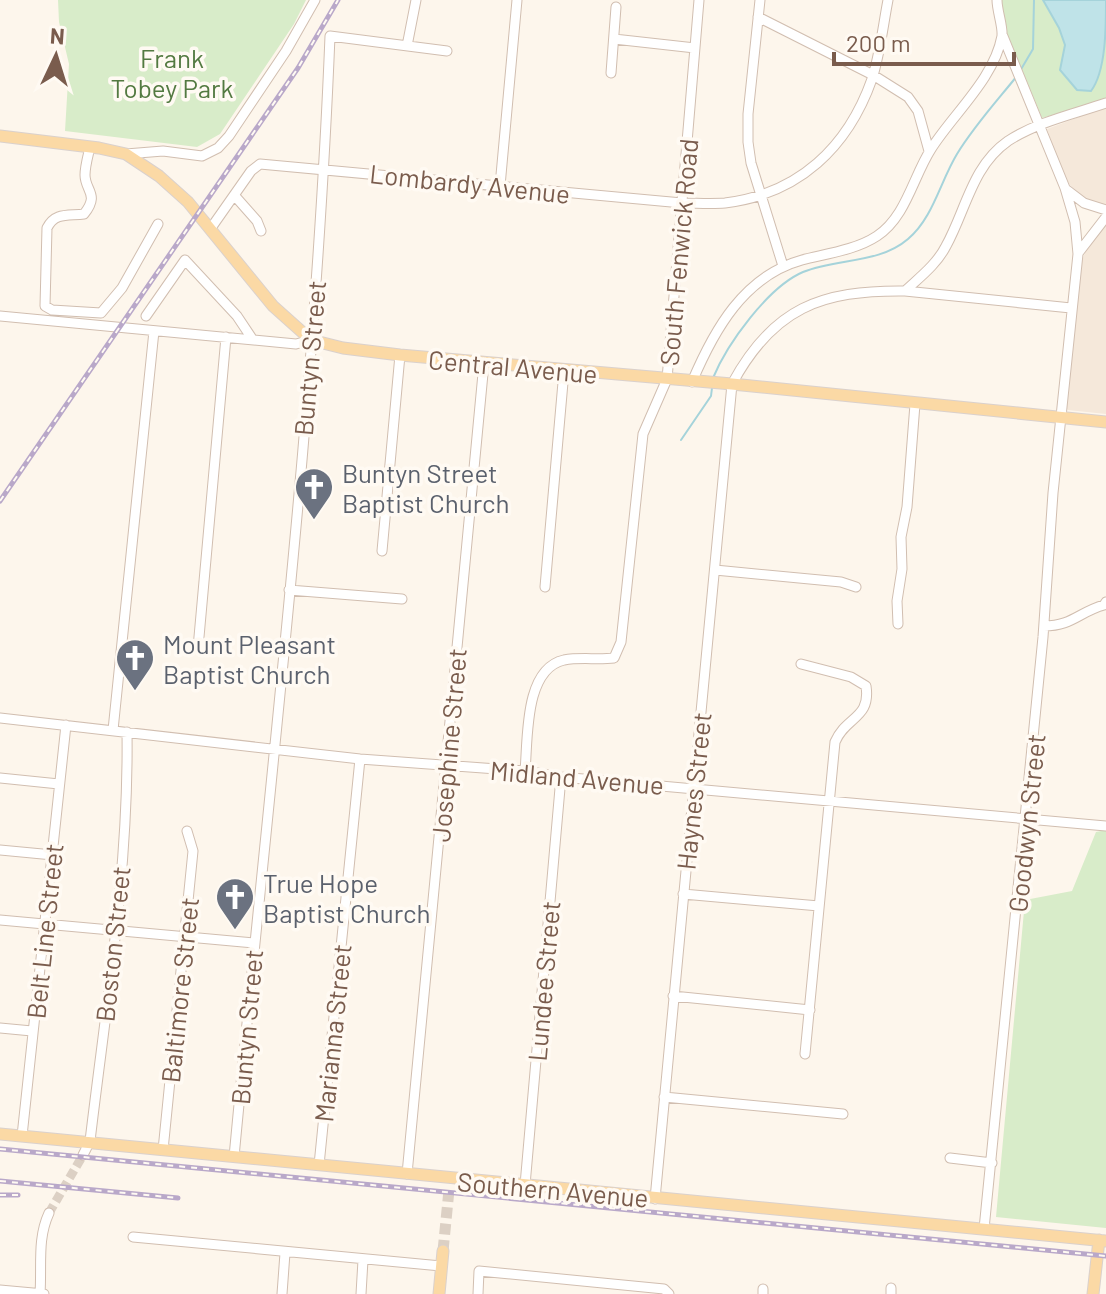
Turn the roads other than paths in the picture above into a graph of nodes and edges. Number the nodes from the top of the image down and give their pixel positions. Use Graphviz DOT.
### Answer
graph roads {
  1 [pos="315,0"];
  2 [pos="416,0"];
  3 [pos="517,0"];
  4 [pos="699,0"];
  5 [pos="760,0"];
  6 [pos="888,0"];
  7 [pos="997,0"];
  8 [pos="616,7"];
  9 [pos="758,17"];
  10 [pos="1002,34"];
  11 [pos="614,39"];
  12 [pos="407,46"];
  13 [pos="695,48"];
  14 [pos="447,51"];
  15 [pos="611,73"];
  16 [pos="873,75"];
  17 [pos="1106,103"];
  18 [pos="1040,126"];
  19 [pos="0,136"];
  20 [pos="90,147"];
  21 [pos="929,151"];
  22 [pos="126,154"];
  23 [pos="325,169"];
  24 [pos="500,186"];
  25 [pos="1065,188"];
  26 [pos="234,195"];
  27 [pos="762,195"];
  28 [pos="682,203"];
  29 [pos="1106,210"];
  30 [pos="1106,217"];
  31 [pos="158,224"];
  32 [pos="211,228"];
  33 [pos="261,231"];
  34 [pos="1078,254"];
  35 [pos="783,266"];
  36 [pos="905,291"];
  37 [pos="1071,308"];
  38 [pos="0,316"];
  39 [pos="146,316"];
  40 [pos="154,331"];
  41 [pos="226,337"];
  42 [pos="253,340"];
  43 [pos="311,340"];
  44 [pos="400,355"];
  45 [pos="484,363"];
  46 [pos="564,371"];
  47 [pos="667,379"];
  48 [pos="692,382"];
  49 [pos="732,384"];
  50 [pos="915,404"];
  51 [pos="1060,417"];
  52 [pos="1106,422"];
  53 [pos="382,551"];
  54 [pos="715,570"];
  55 [pos="545,587"];
  56 [pos="856,587"];
  57 [pos="289,590"];
  58 [pos="402,599"];
  59 [pos="1105,605"];
  60 [pos="898,624"];
  61 [pos="1044,626"];
  62 [pos="198,648"];
  63 [pos="801,664"];
  64 [pos="0,718"];
  65 [pos="66,725"];
  66 [pos="113,730"];
  67 [pos="127,732"];
  68 [pos="274,749"];
  69 [pos="360,759"];
  70 [pos="447,764"];
  71 [pos="525,771"];
  72 [pos="561,777"];
  73 [pos="0,778"];
  74 [pos="59,784"];
  75 [pos="693,788"];
  76 [pos="828,801"];
  77 [pos="1026,820"];
  78 [pos="1106,826"];
  79 [pos="187,831"];
  80 [pos="0,850"];
  81 [pos="53,855"];
  82 [pos="683,894"];
  83 [pos="819,906"];
  84 [pos="0,920"];
  85 [pos="46,923"];
  86 [pos="115,930"];
  87 [pos="185,937"];
  88 [pos="254,943"];
  89 [pos="673,996"];
  90 [pos="810,1010"];
  91 [pos="0,1028"];
  92 [pos="32,1031"];
  93 [pos="805,1054"];
  94 [pos="664,1097"];
  95 [pos="843,1114"];
  96 [pos="0,1134"];
  97 [pos="22,1136"];
  98 [pos="90,1141"];
  99 [pos="163,1150"];
  100 [pos="83,1155"];
  101 [pos="234,1157"];
  102 [pos="950,1158"];
  103 [pos="992,1163"];
  104 [pos="319,1165"];
  105 [pos="407,1174"];
  106 [pos="525,1185"];
  107 [pos="655,1199"];
  108 [pos="49,1213"];
  109 [pos="984,1229"];
  110 [pos="133,1237"];
  111 [pos="1102,1240"];
  112 [pos="443,1251"];
  113 [pos="285,1253"];
  114 [pos="363,1260"];
  115 [pos="441,1266"];
  116 [pos="1101,1266"];
  117 [pos="0,1290"];
  118 [pos="666,1292"];
  119 [pos="42,1294"];
  120 [pos="282,1294"];
  121 [pos="361,1294"];
  122 [pos="439,1294"];
  123 [pos="478,1294"];
  124 [pos="1093,1294"];
  1 -- 22 [label="street"];
  2 -- 12 [label="street"];
  3 -- 24 [label="street"];
  4 -- 13 [label="street, South Fenwick Road"];
  5 -- 9 [label="street"];
  6 -- 16 [label="street, Lombardy Avenue"];
  7 -- 10 [label="street"];
  8 -- 11 [label="street"];
  9 -- 16 [label="street"];
  9 -- 27 [label="street"];
  10 -- 18 [label="street"];
  10 -- 21 [label="street"];
  11 -- 13 [label="street"];
  11 -- 15 [label="street"];
  12 -- 14 [label="street"];
  12 -- 23 [label="street, Buntyn Street"];
  13 -- 28 [label="street, South Fenwick Road"];
  16 -- 21 [label="street"];
  16 -- 27 [label="street, Lombardy Avenue"];
  17 -- 18 [label="street"];
  18 -- 25 [label="street"];
  18 -- 36 [label="street"];
  19 -- 20 [label="main road, Central Avenue"];
  20 -- 22 [label="main road, Central Avenue"];
  20 -- 31 [label="street"];
  21 -- 35 [label="street"];
  22 -- 32 [label="main road, Central Avenue"];
  23 -- 24 [label="street, Lombardy Avenue"];
  23 -- 26 [label="street, Lombardy Avenue"];
  23 -- 43 [label="street, Buntyn Street"];
  24 -- 28 [label="street, Lombardy Avenue"];
  25 -- 29 [label="street"];
  25 -- 34 [label="street"];
  26 -- 32 [label="street"];
  26 -- 33 [label="street"];
  27 -- 28 [label="street, Lombardy Avenue"];
  27 -- 35 [label="street"];
  28 -- 47 [label="street, South Fenwick Road"];
  30 -- 34 [label="street"];
  32 -- 43 [label="main road, Central Avenue"];
  34 -- 37 [label="street, Goodwyn Street"];
  35 -- 48 [label="street"];
  36 -- 37 [label="street"];
  36 -- 49 [label="street"];
  37 -- 51 [label="street, Goodwyn Street"];
  38 -- 40 [label="street"];
  39 -- 42 [label="street"];
  40 -- 41 [label="street"];
  40 -- 66 [label="street"];
  41 -- 42 [label="street"];
  41 -- 62 [label="street"];
  42 -- 43 [label="street"];
  43 -- 44 [label="main road, Central Avenue"];
  43 -- 57 [label="street, Buntyn Street"];
  44 -- 45 [label="main road, Central Avenue"];
  44 -- 53 [label="street"];
  45 -- 46 [label="main road, Central Avenue"];
  45 -- 70 [label="street, Josephine Street"];
  46 -- 47 [label="main road, Central Avenue"];
  46 -- 55 [label="street"];
  47 -- 48 [label="main road, Central Avenue"];
  47 -- 71 [label="street, South Fenwick Road"];
  48 -- 49 [label="main road, Central Avenue"];
  49 -- 50 [label="main road, Central Avenue"];
  49 -- 54 [label="street, Haynes Street"];
  50 -- 51 [label="main road, Central Avenue"];
  50 -- 60 [label="street"];
  51 -- 52 [label="main road, Central Avenue"];
  51 -- 61 [label="street, Goodwyn Street"];
  54 -- 56 [label="street"];
  54 -- 75 [label="street, Haynes Street"];
  57 -- 58 [label="street"];
  57 -- 68 [label="street, Buntyn Street"];
  59 -- 61 [label="street"];
  61 -- 77 [label="street, Goodwyn Street"];
  63 -- 76 [label="street"];
  64 -- 65 [label="street, Midland Avenue"];
  65 -- 66 [label="street, Midland Avenue"];
  65 -- 74 [label="street, Belt Line Street"];
  66 -- 67 [label="street, Midland Avenue"];
  67 -- 68 [label="street, Midland Avenue"];
  67 -- 86 [label="street, Boston Street"];
  68 -- 69 [label="street, Midland Avenue"];
  68 -- 88 [label="street, Buntyn Street"];
  69 -- 70 [label="street, Midland Avenue"];
  69 -- 104 [label="street, Marianna Street"];
  70 -- 71 [label="street, Midland Avenue"];
  70 -- 105 [label="street, Josephine Street"];
  71 -- 72 [label="street, Midland Avenue"];
  72 -- 75 [label="street, Midland Avenue"];
  72 -- 106 [label="street, Lundee Street"];
  73 -- 74 [label="street"];
  74 -- 81 [label="street, Belt Line Street"];
  75 -- 76 [label="street, Midland Avenue"];
  75 -- 82 [label="street, Haynes Street"];
  76 -- 77 [label="street, Midland Avenue"];
  76 -- 83 [label="street"];
  77 -- 78 [label="street, Midland Avenue"];
  77 -- 103 [label="street, Goodwyn Street"];
  79 -- 87 [label="street, Baltimore Street"];
  80 -- 81 [label="street"];
  81 -- 85 [label="street, Belt Line Street"];
  82 -- 83 [label="street"];
  82 -- 89 [label="street, Haynes Street"];
  83 -- 90 [label="street"];
  84 -- 85 [label="street"];
  85 -- 86 [label="street"];
  85 -- 92 [label="street, Belt Line Street"];
  86 -- 87 [label="street"];
  86 -- 98 [label="street, Boston Street"];
  87 -- 88 [label="street"];
  87 -- 99 [label="street, Baltimore Street"];
  88 -- 101 [label="street, Buntyn Street"];
  89 -- 90 [label="street"];
  89 -- 94 [label="street, Haynes Street"];
  90 -- 93 [label="street"];
  91 -- 92 [label="street"];
  92 -- 97 [label="street, Belt Line Street"];
  94 -- 95 [label="street"];
  94 -- 107 [label="street, Haynes Street"];
  96 -- 97 [label="main road, Southern Avenue"];
  97 -- 98 [label="main road, Southern Avenue"];
  98 -- 99 [label="main road, Southern Avenue"];
  98 -- 100 [label="street, Boston Street"];
  99 -- 101 [label="main road, Southern Avenue"];
  101 -- 104 [label="main road, Southern Avenue"];
  102 -- 103 [label="street"];
  103 -- 109 [label="street, Goodwyn Street"];
  104 -- 105 [label="main road, Southern Avenue"];
  105 -- 106 [label="main road, Southern Avenue"];
  106 -- 107 [label="main road, Southern Avenue"];
  107 -- 109 [label="main road, Southern Avenue"];
  108 -- 119 [label="street"];
  109 -- 111 [label="main road, Southern Avenue"];
  110 -- 113 [label="street"];
  111 -- 116 [label="main road"];
  112 -- 115 [label="main road"];
  113 -- 114 [label="street"];
  113 -- 120 [label="street"];
  114 -- 115 [label="street"];
  114 -- 121 [label="street"];
  115 -- 122 [label="main road"];
  116 -- 124 [label="main road"];
  117 -- 119 [label="street"];
  118 -- 123 [label="street"];
}
